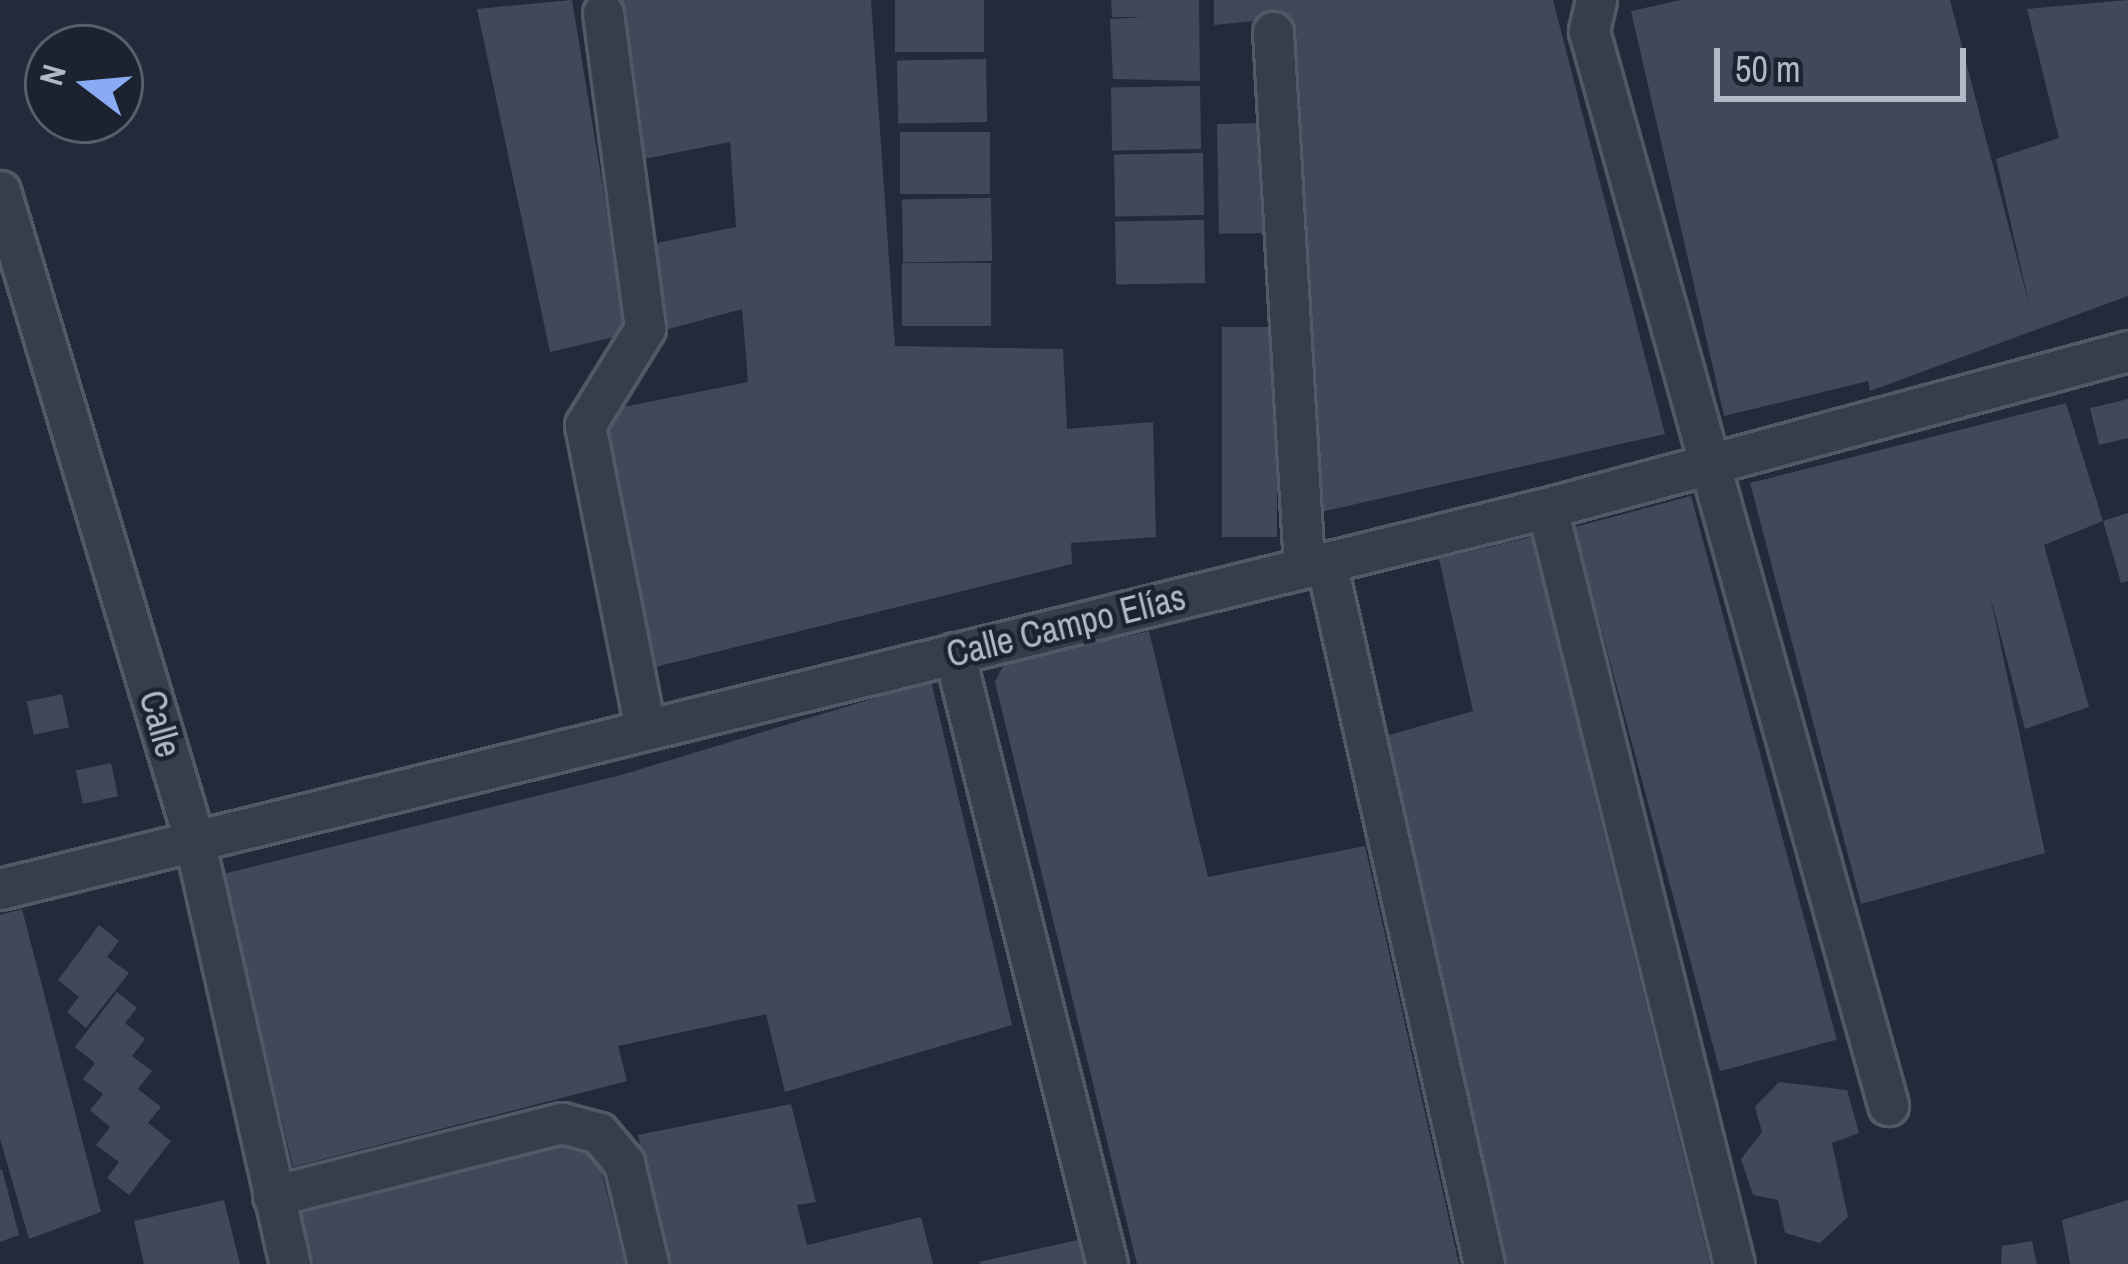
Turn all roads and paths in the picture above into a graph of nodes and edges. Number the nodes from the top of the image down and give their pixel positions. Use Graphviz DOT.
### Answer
graph roads {
  1 [pos="1596,0"];
  2 [pos="603,13"];
  3 [pos="1273,32"];
  4 [pos="0,191"];
  5 [pos="2128,351"];
  6 [pos="1709,457"];
  7 [pos="1547,508"];
  8 [pos="1315,564"];
  9 [pos="954,653"];
  10 [pos="645,729"];
  11 [pos="194,838"];
  12 [pos="0,889"];
  13 [pos="1888,1105"];
  14 [pos="273,1196"];
  15 [pos="290,1264"];
  16 [pos="648,1264"];
  17 [pos="1107,1264"];
  18 [pos="1484,1264"];
  19 [pos="1734,1264"];
  1 -- 6 [label="street"];
  2 -- 10 [label="street"];
  3 -- 8 [label="street"];
  4 -- 11 [label="street, Calle"];
  5 -- 6 [label="street, Calle Campo Elías"];
  6 -- 7 [label="street, Calle Campo Elías"];
  6 -- 13 [label="street"];
  7 -- 8 [label="street, Calle Campo Elías"];
  7 -- 19 [label="street"];
  8 -- 9 [label="street, Calle Campo Elías"];
  8 -- 18 [label="street"];
  9 -- 10 [label="street, Calle Campo Elías"];
  9 -- 17 [label="street"];
  10 -- 11 [label="street, Calle Campo Elías"];
  11 -- 12 [label="street, Calle Campo Elías"];
  11 -- 14 [label="street, Calle"];
  14 -- 15 [label="street, Calle"];
  14 -- 16 [label="street"];
}
